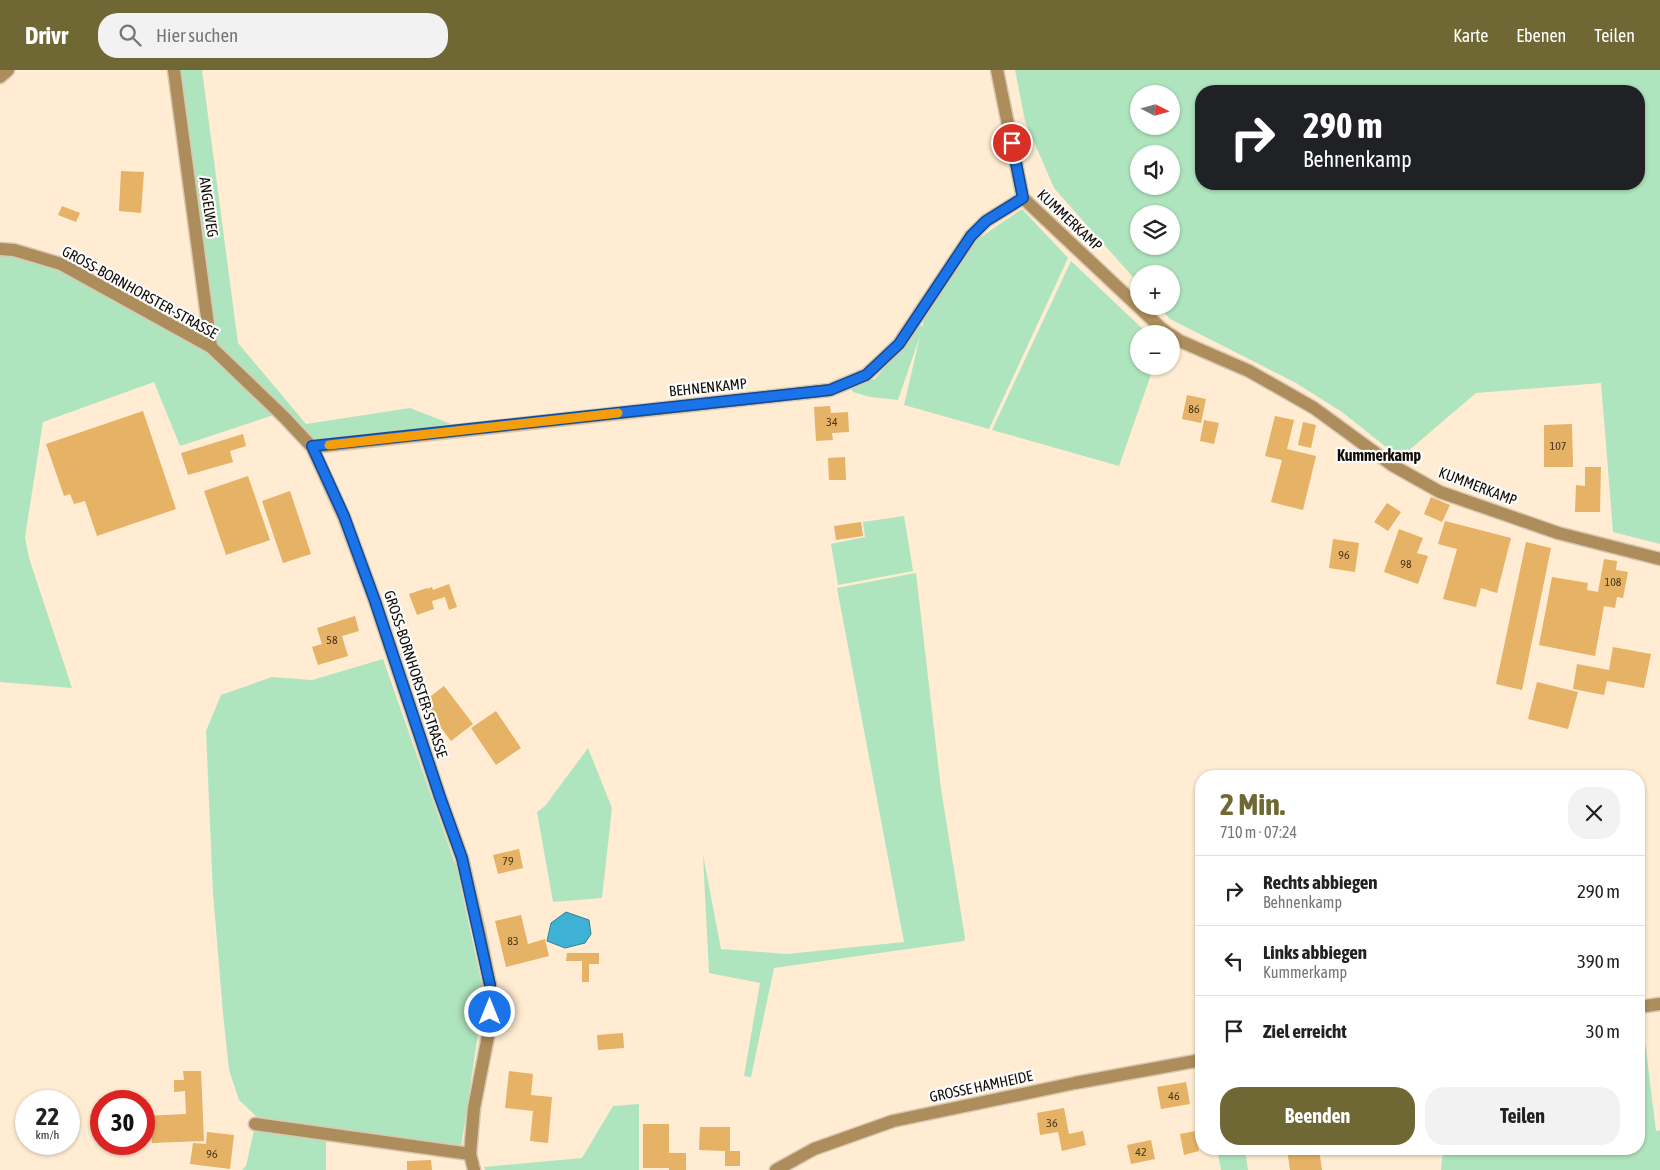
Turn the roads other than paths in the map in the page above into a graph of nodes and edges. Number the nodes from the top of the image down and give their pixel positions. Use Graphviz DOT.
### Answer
graph roads {
  1 [pos="8,70"];
  2 [pos="174,70"];
  3 [pos="997,70"];
  4 [pos="0,77"];
  5 [pos="1023,198"];
  6 [pos="0,249"];
  7 [pos="1158,325"];
  8 [pos="1180,341"];
  9 [pos="211,347"];
  10 [pos="312,446"];
  11 [pos="1660,559"];
  12 [pos="1660,1004"];
  13 [pos="1645,1006"];
  14 [pos="1195,1061"];
  15 [pos="255,1124"];
  16 [pos="470,1154"];
  17 [pos="474,1170"];
  18 [pos="776,1170"];
  1 -- 4 [label="street"];
  2 -- 9 [label="street, ANGELWEG"];
  3 -- 5 [label="street, KUMMERKAMP"];
  5 -- 7 [label="street, KUMMERKAMP"];
  5 -- 10 [label="street, BEHNENKAMP"];
  6 -- 9 [label="street, GROSS-BORNHORSTER-STRASSE"];
  8 -- 11 [label="street, KUMMERKAMP"];
  9 -- 10 [label="street, GROSS-BORNHORSTER-STRASSE"];
  10 -- 16 [label="street, GROSS-BORNHORSTER-STRASSE"];
  12 -- 13 [label="street"];
  14 -- 18 [label="street, GROSSE HAMHEIDE"];
  15 -- 16 [label="street"];
  16 -- 17 [label="street, GROSS-BORNHORSTER-STRASSE"];
}
